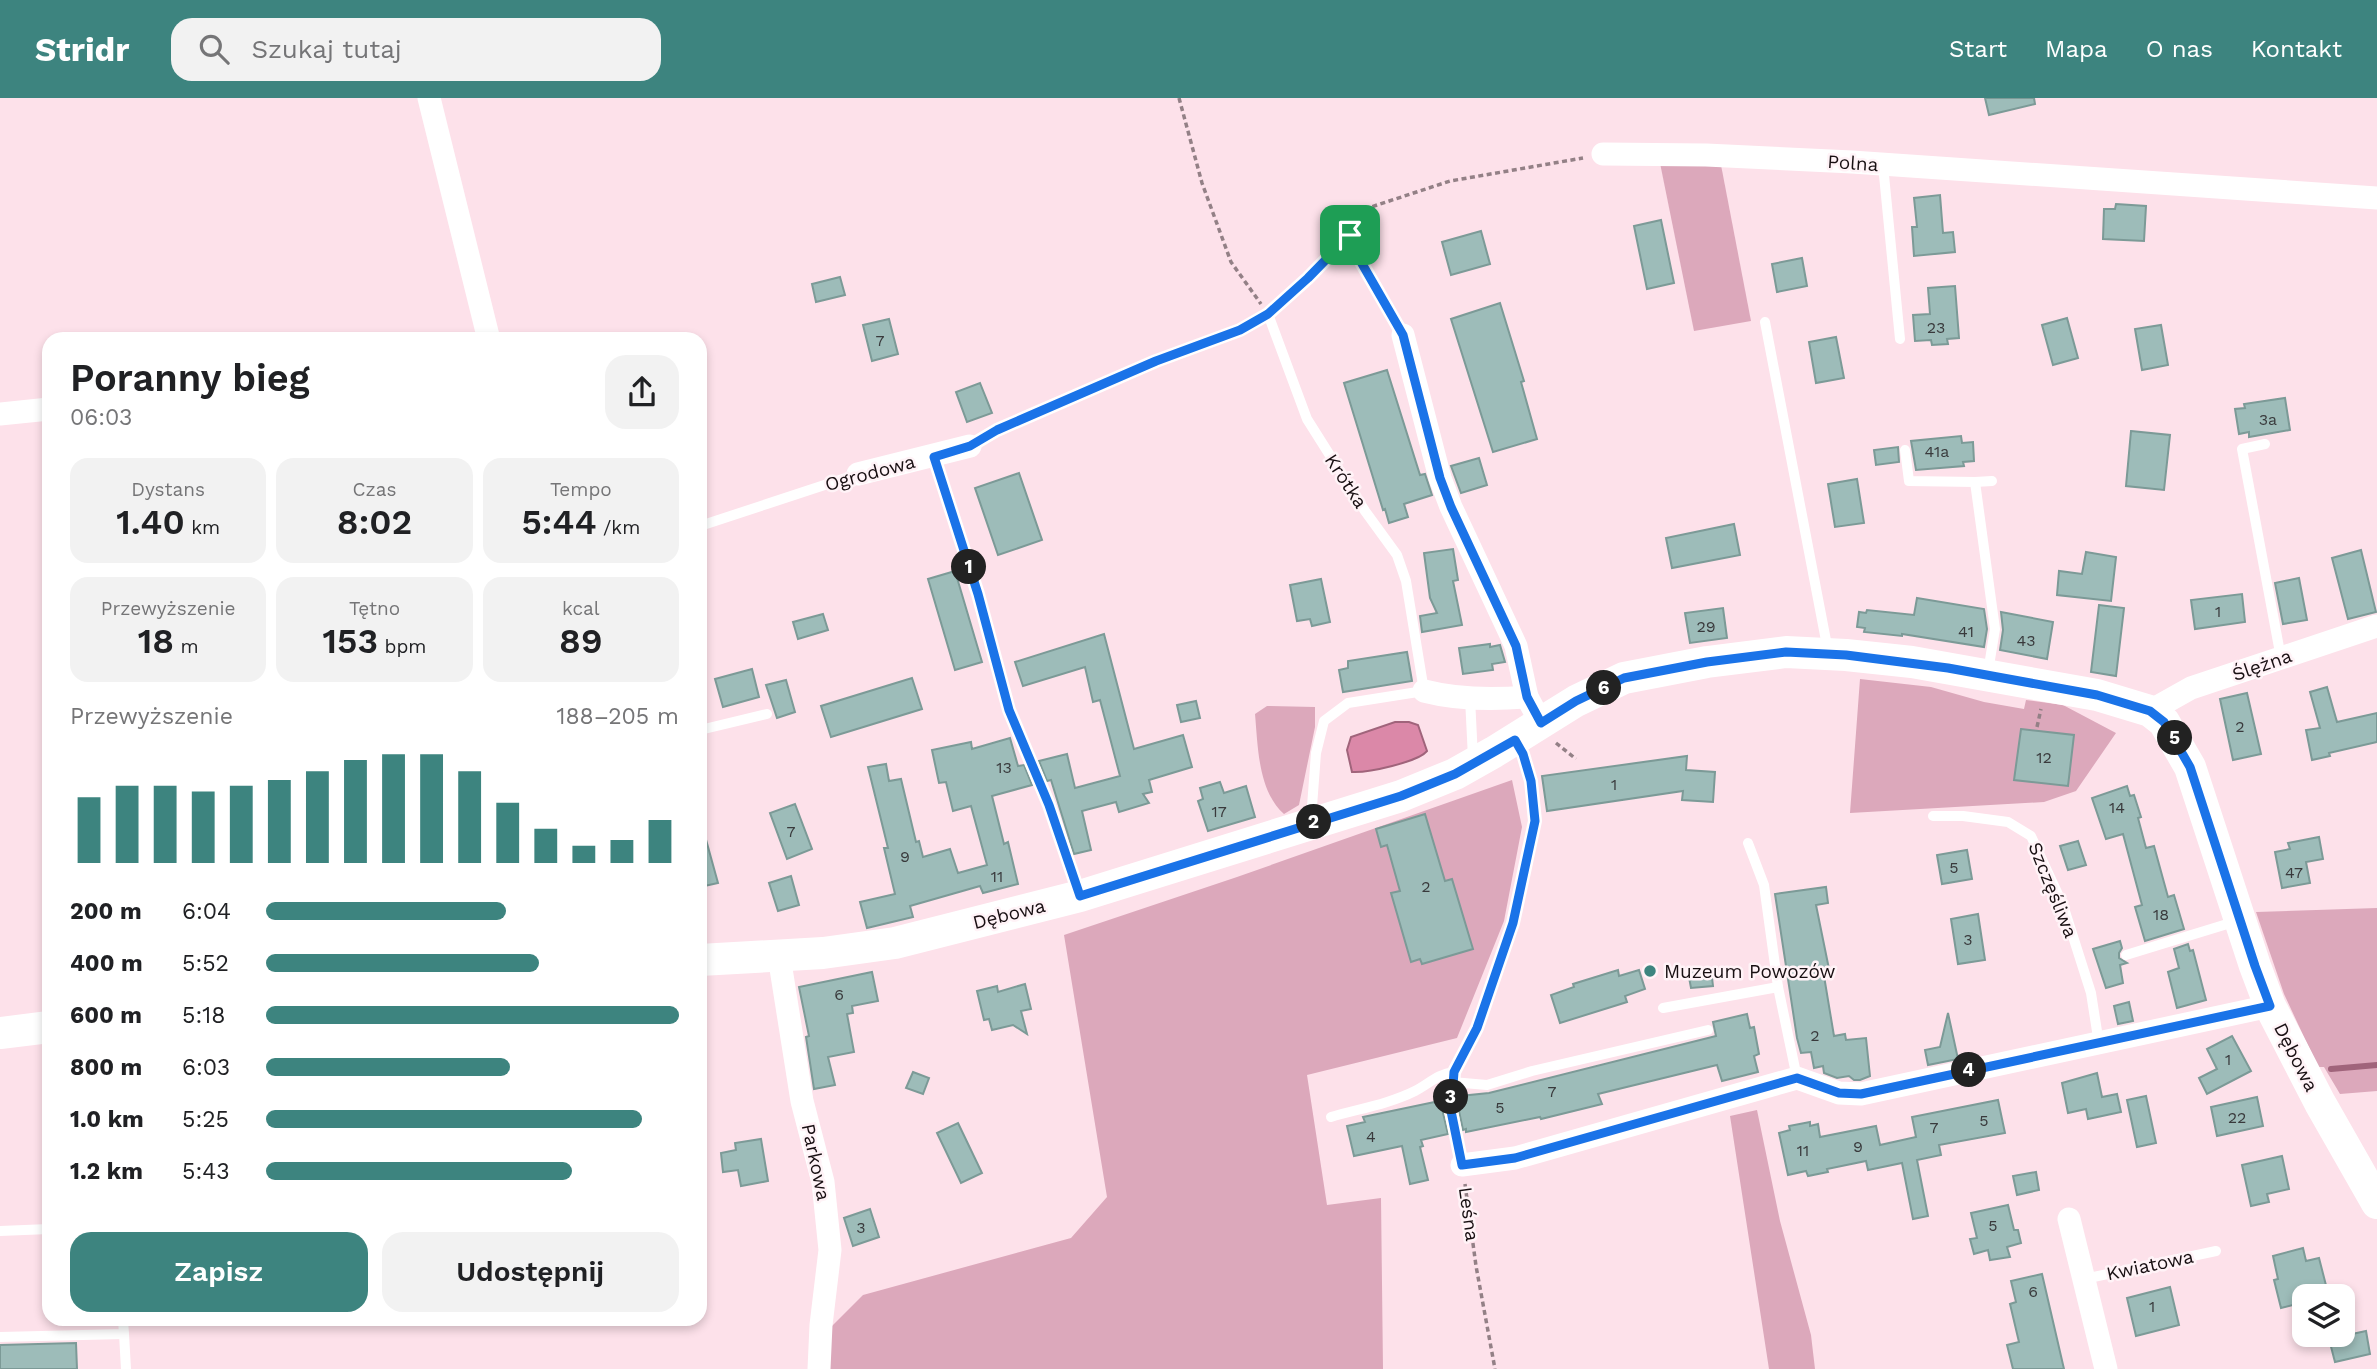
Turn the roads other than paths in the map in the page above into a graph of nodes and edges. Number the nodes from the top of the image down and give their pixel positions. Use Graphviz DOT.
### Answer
graph roads {
  1 [pos="429,98"];
  2 [pos="1603,154"];
  3 [pos="1883,165"];
  4 [pos="2377,198"];
  5 [pos="1268,314"];
  6 [pos="1765,322"];
  7 [pos="487,332"];
  8 [pos="1403,335"];
  9 [pos="1900,339"];
  10 [pos="42,411"];
  11 [pos="0,414"];
  12 [pos="2265,444"];
  13 [pos="970,446"];
  14 [pos="1905,450"];
  15 [pos="934,457"];
  16 [pos="858,474"];
  17 [pos="1992,481"];
  18 [pos="1975,482"];
  19 [pos="707,524"];
  20 [pos="2377,625"];
  21 [pos="1829,654"];
  22 [pos="2281,658"];
  23 [pos="1988,674"];
  24 [pos="1424,691"];
  25 [pos="1470,698"];
  26 [pos="2150,711"];
  27 [pos="767,714"];
  28 [pos="1540,719"];
  29 [pos="707,728"];
  30 [pos="1515,740"];
  31 [pos="1474,764"];
  32 [pos="1933,817"];
  33 [pos="1311,823"];
  34 [pos="1748,843"];
  35 [pos="1080,896"];
  36 [pos="2240,920"];
  37 [pos="2126,955"];
  38 [pos="779,956"];
  39 [pos="707,960"];
  40 [pos="1778,987"];
  41 [pos="2270,1006"];
  42 [pos="1663,1008"];
  43 [pos="42,1028"];
  44 [pos="1708,1030"];
  45 [pos="0,1033"];
  46 [pos="2099,1044"];
  47 [pos="1453,1077"];
  48 [pos="1797,1078"];
  49 [pos="1331,1117"];
  50 [pos="1462,1165"];
  51 [pos="2377,1203"];
  52 [pos="2069,1219"];
  53 [pos="42,1229"];
  54 [pos="0,1231"];
  55 [pos="2216,1251"];
  56 [pos="2084,1279"];
  57 [pos="123,1326"];
  58 [pos="124,1334"];
  59 [pos="0,1337"];
  60 [pos="126,1369"];
  61 [pos="819,1369"];
  62 [pos="2106,1369"];
  1 -- 7 [label="street"];
  2 -- 3 [label="street, Polna"];
  3 -- 4 [label="street, Polna"];
  3 -- 9 [label="lane"];
  5 -- 24 [label="lane, Krótka"];
  6 -- 21 [label="lane"];
  8 -- 28 [label="street"];
  10 -- 11 [label="street"];
  12 -- 22 [label="lane"];
  13 -- 15 [label="street, Ogrodowa"];
  14 -- 18 [label="lane"];
  15 -- 16 [label="street, Ogrodowa"];
  15 -- 35 [label="lane"];
  16 -- 19 [label="lane, Ogrodowa"];
  17 -- 18 [label="lane"];
  18 -- 23 [label="lane"];
  20 -- 22 [label="street, Ślężna"];
  21 -- 23 [label="street, Dębowa"];
  21 -- 28 [label="street, Dębowa"];
  22 -- 26 [label="street, Ślężna"];
  23 -- 26 [label="street, Dębowa"];
  24 -- 25 [label="street"];
  24 -- 33 [label="lane"];
  25 -- 28 [label="street"];
  25 -- 31 [label="lane"];
  26 -- 36 [label="street, Dębowa"];
  27 -- 29 [label="lane"];
  28 -- 30 [label="street, Dębowa"];
  30 -- 31 [label="street, Dębowa"];
  30 -- 47 [label="lane, Leśna"];
  31 -- 33 [label="street, Dębowa"];
  32 -- 46 [label="lane, Szczęśliwa"];
  33 -- 35 [label="street, Dębowa"];
  34 -- 40 [label="lane"];
  35 -- 38 [label="street, Dębowa"];
  36 -- 37 [label="lane"];
  36 -- 41 [label="street, Dębowa"];
  38 -- 39 [label="street, Dębowa"];
  38 -- 61 [label="street, Parkowa"];
  40 -- 42 [label="lane"];
  40 -- 48 [label="lane"];
  41 -- 46 [label="street"];
  41 -- 51 [label="street, Dębowa"];
  43 -- 45 [label="street"];
  44 -- 47 [label="lane"];
  46 -- 48 [label="street"];
  47 -- 49 [label="lane"];
  47 -- 50 [label="lane, Leśna"];
  48 -- 50 [label="street"];
  52 -- 56 [label="street, Kwiatowa"];
  53 -- 54 [label="lane"];
  55 -- 56 [label="lane, Kwiatowa"];
  56 -- 62 [label="street, Kwiatowa"];
  57 -- 58 [label="lane"];
  58 -- 59 [label="lane"];
  58 -- 60 [label="lane"];
}
